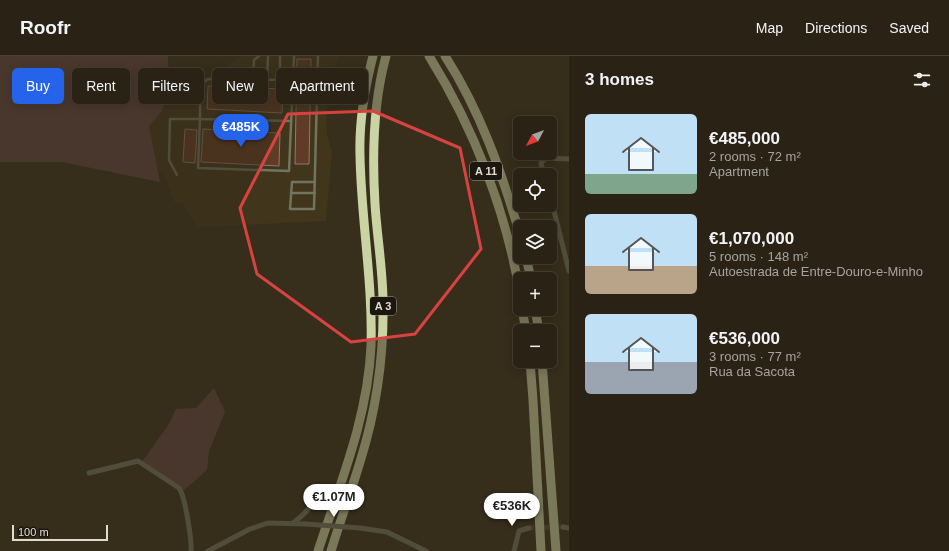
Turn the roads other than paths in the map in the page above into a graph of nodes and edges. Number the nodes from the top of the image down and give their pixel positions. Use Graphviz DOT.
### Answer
graph roads {
  1 [pos="259,56"];
  2 [pos="268,56"];
  3 [pos="280,56"];
  4 [pos="294,56"];
  5 [pos="318,56"];
  6 [pos="373,56"];
  7 [pos="386,56"];
  8 [pos="429,56"];
  9 [pos="445,56"];
  10 [pos="254,68"];
  11 [pos="268,68"];
  12 [pos="280,68"];
  13 [pos="293,68"];
  14 [pos="212,79"];
  15 [pos="291,104"];
  16 [pos="200,119"];
  17 [pos="290,121"];
  18 [pos="569,159"];
  19 [pos="542,168"];
  20 [pos="177,175"];
  21 [pos="315,182"];
  22 [pos="291,193"];
  23 [pos="315,193"];
  24 [pos="554,212"];
  25 [pos="516,220"];
  26 [pos="569,271"];
  27 [pos="517,272"];
  28 [pos="531,368"];
  29 [pos="543,368"];
  30 [pos="89,473"];
  31 [pos="317,491"];
  32 [pos="293,524"];
  33 [pos="529,528"];
  34 [pos="191,551"];
  35 [pos="208,551"];
  36 [pos="318,551"];
  37 [pos="331,551"];
  38 [pos="426,551"];
  39 [pos="514,551"];
  40 [pos="541,551"];
  41 [pos="556,551"];
  1 -- 10 [label="lane"];
  2 -- 11 [label="lane"];
  3 -- 12 [label="lane"];
  4 -- 13 [label="lane"];
  5 -- 21 [label="lane"];
  6 -- 36 [label="highway, A 3"];
  7 -- 37 [label="highway, A 3"];
  8 -- 27 [label="highway, A 11"];
  9 -- 25 [label="highway, A 11"];
  14 -- 16 [label="lane"];
  15 -- 17 [label="lane"];
  16 -- 17 [label="lane"];
  16 -- 17 [label="lane"];
  16 -- 20 [label="lane"];
  18 -- 19 [label="street"];
  21 -- 22 [label="lane"];
  21 -- 23 [label="lane"];
  22 -- 23 [label="lane"];
  22 -- 23 [label="lane"];
  24 -- 26 [label="street"];
  28 -- 40 [label="highway"];
  29 -- 41 [label="highway"];
  30 -- 34 [label="street"];
  31 -- 32 [label="street"];
  32 -- 35 [label="street"];
  32 -- 38 [label="street, bridge"];
  33 -- 39 [label="street"];
}
